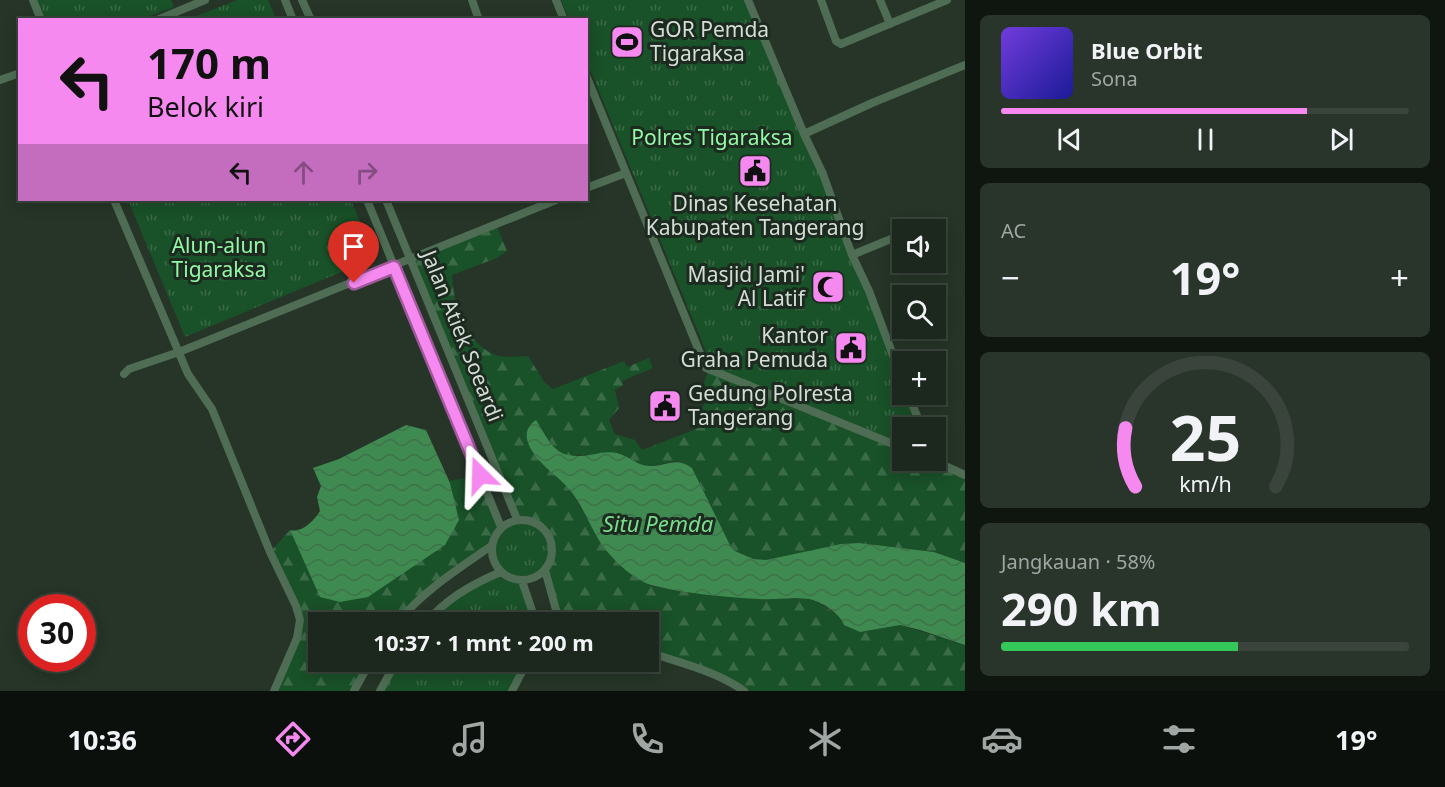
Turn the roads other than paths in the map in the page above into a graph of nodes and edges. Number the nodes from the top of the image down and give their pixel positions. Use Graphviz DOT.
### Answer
graph roads {
  1 [pos="33,0"];
  2 [pos="205,0"];
  3 [pos="285,0"];
  4 [pos="302,0"];
  5 [pos="472,0"];
  6 [pos="556,0"];
  7 [pos="748,0"];
  8 [pos="821,0"];
  9 [pos="880,0"];
  10 [pos="947,0"];
  11 [pos="40,18"];
  12 [pos="162,18"];
  13 [pos="292,18"];
  14 [pos="309,18"];
  15 [pos="478,18"];
  16 [pos="563,18"];
  17 [pos="890,24"];
  18 [pos="965,65"];
  19 [pos="18,74"];
  20 [pos="0,80"];
  21 [pos="588,80"];
  22 [pos="804,134"];
  23 [pos="626,173"];
  24 [pos="588,187"];
  25 [pos="114,201"];
  26 [pos="367,201"];
  27 [pos="386,201"];
  28 [pos="554,201"];
  29 [pos="891,239"];
  30 [pos="852,255"];
  31 [pos="412,260"];
  32 [pos="394,267"];
  33 [pos="179,352"];
  34 [pos="892,353"];
  35 [pos="124,374"];
  36 [pos="892,444"];
  37 [pos="946,466"];
  38 [pos="965,475"];
  39 [pos="517,519"];
  40 [pos="501,527"];
  41 [pos="491,546"];
  42 [pos="544,570"];
  43 [pos="501,572"];
  44 [pos="522,581"];
  45 [pos="406,612"];
  46 [pos="438,612"];
  47 [pos="533,612"];
  48 [pos="557,612"];
  49 [pos="659,656"];
  50 [pos="364,672"];
  51 [pos="390,672"];
  52 [pos="522,672"];
  53 [pos="274,691"];
  54 [pos="354,691"];
  55 [pos="380,691"];
  56 [pos="512,691"];
  57 [pos="744,691"];
  1 -- 11 [label="street"];
  2 -- 12 [label="street"];
  3 -- 13 [label="street"];
  4 -- 14 [label="street"];
  5 -- 15 [label="street"];
  6 -- 16 [label="street"];
  7 -- 22 [label="street"];
  8 -- 17 [label="street"];
  9 -- 17 [label="street"];
  10 -- 17 [label="street"];
  18 -- 22 [label="street"];
  19 -- 20 [label="street"];
  21 -- 23 [label="street"];
  22 -- 30 [label="street"];
  23 -- 24 [label="street"];
  23 -- 36 [label="street"];
  25 -- 33 [label="street"];
  26 -- 32 [label="street, Jalan Atiek Soeardi"];
  27 -- 31 [label="street, Jalan Atiek Soeardi"];
  28 -- 31 [label="street"];
  29 -- 30 [label="street"];
  30 -- 34 [label="street"];
  31 -- 32 [label="street"];
  31 -- 39 [label="street, Jalan Atiek Soeardi"];
  32 -- 33 [label="street"];
  32 -- 40 [label="street, Jalan Atiek Soeardi"];
  33 -- 35 [label="street"];
  33 -- 53 [label="street"];
  37 -- 38 [label="street"];
  39 -- 40 [label="street"];
  39 -- 42 [label="street"];
  40 -- 41 [label="street"];
  41 -- 43 [label="street"];
  41 -- 45 [label="street"];
  42 -- 44 [label="street"];
  42 -- 48 [label="street"];
  43 -- 44 [label="street"];
  43 -- 46 [label="street"];
  44 -- 47 [label="street"];
  49 -- 57 [label="street"];
  50 -- 54 [label="street"];
  51 -- 55 [label="street"];
  52 -- 56 [label="street"];
}
